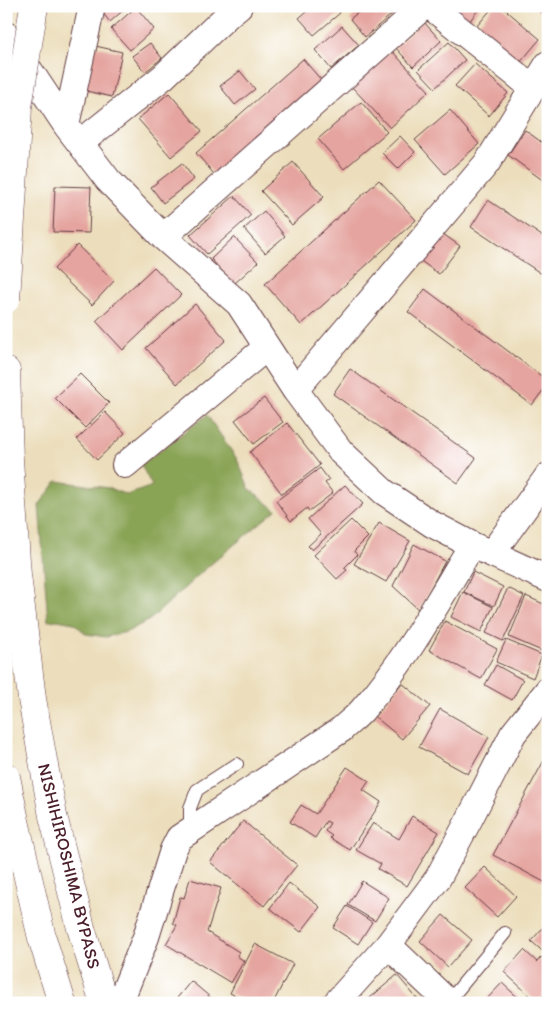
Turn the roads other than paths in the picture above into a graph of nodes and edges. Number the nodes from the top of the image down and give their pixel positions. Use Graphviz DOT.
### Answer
graph roads {
  1 [pos="34,6"];
  2 [pos="92,6"];
  3 [pos="239,6"];
  4 [pos="424,6"];
  5 [pos="430,6"];
  6 [pos="6,35"];
  7 [pos="548,64"];
  8 [pos="533,88"];
  9 [pos="73,134"];
  10 [pos="163,237"];
  11 [pos="6,299"];
  12 [pos="267,347"];
  13 [pos="6,371"];
  14 [pos="295,390"];
  15 [pos="125,465"];
  16 [pos="548,476"];
  17 [pos="482,549"];
  18 [pos="548,579"];
  19 [pos="548,690"];
  20 [pos="237,764"];
  21 [pos="6,777"];
  22 [pos="190,829"];
  23 [pos="505,933"];
  24 [pos="388,945"];
  25 [pos="448,1002"];
  26 [pos="62,1003"];
  27 [pos="104,1003"];
  28 [pos="116,1003"];
  29 [pos="336,1003"];
  1 -- 11 [label="highway, bridge"];
  2 -- 9 [label="street"];
  3 -- 9 [label="street"];
  4 -- 10 [label="street"];
  5 -- 8 [label="street"];
  6 -- 9 [label="street"];
  7 -- 8 [label="street"];
  8 -- 14 [label="street"];
  9 -- 10 [label="street"];
  10 -- 12 [label="street"];
  12 -- 14 [label="street"];
  12 -- 15 [label="street"];
  13 -- 27 [label="highway, NISHIHIROSHIMA BYPASS"];
  14 -- 17 [label="street"];
  16 -- 17 [label="street"];
  17 -- 18 [label="street"];
  17 -- 22 [label="street"];
  19 -- 24 [label="street"];
  20 -- 22 [label="lane"];
  21 -- 26 [label="highway"];
  22 -- 28 [label="street"];
  23 -- 25 [label="lane"];
  24 -- 25 [label="street"];
  24 -- 29 [label="street"];
}
